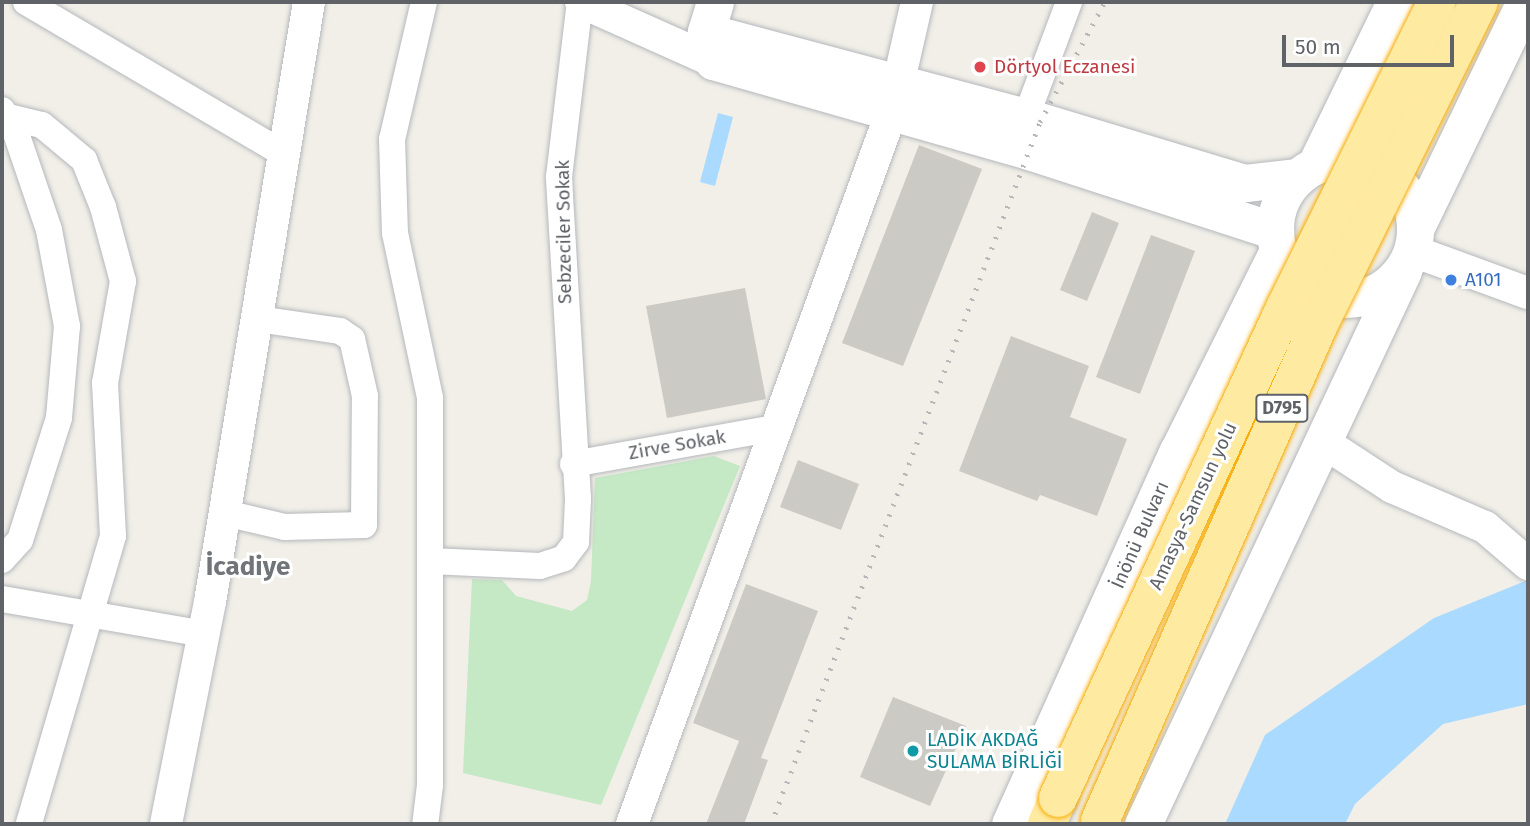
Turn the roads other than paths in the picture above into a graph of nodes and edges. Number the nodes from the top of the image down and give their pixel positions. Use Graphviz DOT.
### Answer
graph roads {
  1 [pos="26,2"];
  2 [pos="309,2"];
  3 [pos="424,2"];
  4 [pos="581,2"];
  5 [pos="917,2"];
  6 [pos="1069,2"];
  7 [pos="1437,2"];
  8 [pos="1479,2"];
  9 [pos="1525,2"];
  10 [pos="1389,5"];
  11 [pos="711,32"];
  12 [pos="1518,44"];
  13 [pos="895,97"];
  14 [pos="4,113"];
  15 [pos="1026,117"];
  16 [pos="286,155"];
  17 [pos="1307,172"];
  18 [pos="1276,240"];
  19 [pos="1410,250"];
  20 [pos="1528,293"];
  21 [pos="258,319"];
  22 [pos="780,427"];
  23 [pos="1323,442"];
  24 [pos="573,464"];
  25 [pos="225,513"];
  26 [pos="2,560"];
  27 [pos="430,561"];
  28 [pos="1528,564"];
  29 [pos="2,600"];
  30 [pos="88,614"];
  31 [pos="204,634"];
  32 [pos="1052,811"];
  33 [pos="1099,823"];
  34 [pos="29,824"];
  35 [pos="166,824"];
  36 [pos="425,824"];
  37 [pos="632,824"];
  38 [pos="1010,824"];
  39 [pos="1143,824"];
  1 -- 16 [label="street"];
  2 -- 16 [label="street"];
  3 -- 27 [label="street"];
  4 -- 11 [label="street"];
  4 -- 24 [label="street, Sebzeciler Sokak"];
  5 -- 13 [label="street"];
  6 -- 15 [label="street"];
  7 -- 32 [label="highway, Amasya-Samsun yolu / D795, bridge"];
  8 -- 33 [label="highway, Amasya-Samsun yolu / D795, bridge"];
  9 -- 12 [label="main road"];
  10 -- 17 [label="main road"];
  11 -- 13 [label="main road"];
  12 -- 19 [label="main road"];
  13 -- 15 [label="main road"];
  13 -- 18 [label="main road"];
  13 -- 22 [label="street"];
  14 -- 26 [label="street"];
  14 -- 30 [label="street"];
  15 -- 17 [label="main road"];
  16 -- 21 [label="street"];
  17 -- 18 [label="main road"];
  17 -- 19 [label="main road"];
  18 -- 19 [label="main road"];
  18 -- 38 [label="main road, İnönü Bulvarı"];
  19 -- 20 [label="street"];
  19 -- 23 [label="main road"];
  21 -- 25 [label="street"];
  21 -- 25 [label="street"];
  22 -- 24 [label="street, Zirve Sokak"];
  22 -- 37 [label="street"];
  23 -- 28 [label="street"];
  23 -- 39 [label="main road"];
  24 -- 27 [label="street, Sebzeciler Sokak"];
  25 -- 31 [label="street"];
  27 -- 36 [label="street"];
  29 -- 30 [label="street"];
  30 -- 31 [label="street"];
  30 -- 34 [label="street"];
  31 -- 35 [label="street"];
}
